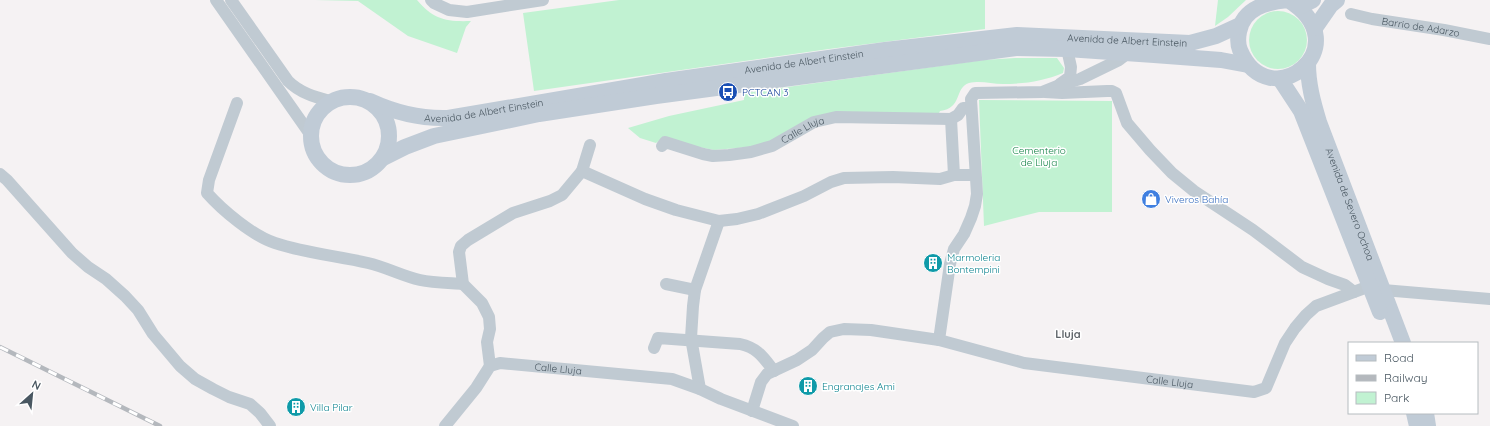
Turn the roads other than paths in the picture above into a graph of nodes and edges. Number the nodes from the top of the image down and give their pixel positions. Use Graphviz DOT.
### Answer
graph roads {
  1 [pos="216,0"];
  2 [pos="231,0"];
  3 [pos="431,0"];
  4 [pos="543,0"];
  5 [pos="1337,0"];
  6 [pos="1261,2"];
  7 [pos="1297,2"];
  8 [pos="1351,14"];
  9 [pos="1240,25"];
  10 [pos="1314,28"];
  11 [pos="1490,39"];
  12 [pos="1067,49"];
  13 [pos="1128,53"];
  14 [pos="1308,63"];
  15 [pos="1248,65"];
  16 [pos="1280,79"];
  17 [pos="1057,86"];
  18 [pos="1042,92"];
  19 [pos="330,101"];
  20 [pos="370,101"];
  21 [pos="237,103"];
  22 [pos="971,108"];
  23 [pos="951,119"];
  24 [pos="310,134"];
  25 [pos="590,145"];
  26 [pos="662,146"];
  27 [pos="383,158"];
  28 [pos="582,171"];
  29 [pos="0,174"];
  30 [pos="954,175"];
  31 [pos="975,175"];
  32 [pos="719,221"];
  33 [pos="463,284"];
  34 [pos="666,284"];
  35 [pos="1377,288"];
  36 [pos="695,290"];
  37 [pos="1354,292"];
  38 [pos="1490,299"];
  39 [pos="939,340"];
  40 [pos="692,342"];
  41 [pos="1391,342"];
  42 [pos="1403,342"];
  43 [pos="654,348"];
  44 [pos="490,366"];
  45 [pos="774,371"];
  46 [pos="700,389"];
  47 [pos="752,411"];
  48 [pos="1414,414"];
  49 [pos="1426,414"];
  50 [pos="267,423"];
  51 [pos="445,426"];
  52 [pos="793,426"];
  53 [pos="1417,426"];
  54 [pos="1428,426"];
  1 -- 24 [label="street"];
  2 -- 19 [label="street"];
  3 -- 4 [label="street"];
  5 -- 10 [label="main road"];
  6 -- 7 [label="main road"];
  6 -- 9 [label="main road"];
  7 -- 10 [label="main road"];
  8 -- 11 [label="street, Barrio de Adarzo"];
  9 -- 15 [label="main road"];
  9 -- 20 [label="main road, Avenida de Albert Einstein"];
  10 -- 14 [label="main road"];
  12 -- 13 [label="main road, Avenida de Albert Einstein"];
  12 -- 17 [label="street"];
  12 -- 27 [label="main road, Avenida de Albert Einstein"];
  13 -- 15 [label="main road, Avenida de Albert Einstein"];
  13 -- 17 [label="street"];
  14 -- 16 [label="main road"];
  14 -- 35 [label="main road, Avenida de Severo Ochoa"];
  15 -- 16 [label="main road"];
  16 -- 35 [label="main road, Avenida de Severo Ochoa"];
  17 -- 18 [label="street"];
  18 -- 22 [label="street"];
  18 -- 37 [label="street"];
  19 -- 20 [label="main road"];
  19 -- 24 [label="main road"];
  20 -- 27 [label="main road"];
  21 -- 33 [label="street"];
  22 -- 23 [label="street"];
  22 -- 31 [label="street"];
  23 -- 26 [label="street, Calle Lluja"];
  23 -- 30 [label="street"];
  24 -- 27 [label="main road"];
  25 -- 28 [label="street"];
  28 -- 32 [label="street"];
  28 -- 33 [label="street"];
  29 -- 50 [label="street"];
  30 -- 31 [label="street"];
  30 -- 32 [label="street"];
  31 -- 39 [label="street"];
  32 -- 36 [label="street"];
  33 -- 44 [label="street"];
  34 -- 36 [label="street"];
  35 -- 37 [label="street, Calle Lluja"];
  35 -- 38 [label="street"];
  35 -- 41 [label="main road, Avenida de Severo Ochoa"];
  35 -- 42 [label="main road, Avenida de Severo Ochoa"];
  36 -- 40 [label="street"];
  37 -- 39 [label="street, Calle Lluja"];
  39 -- 45 [label="street, Calle Lluja"];
  40 -- 43 [label="street"];
  40 -- 45 [label="street"];
  40 -- 46 [label="street"];
  44 -- 46 [label="street, Calle Lluja"];
  44 -- 51 [label="street"];
  45 -- 47 [label="street, Calle Lluja"];
  46 -- 47 [label="street, Calle Lluja"];
  47 -- 52 [label="street, Calle Lluja"];
  48 -- 53 [label="main road"];
  49 -- 54 [label="main road"];
}
